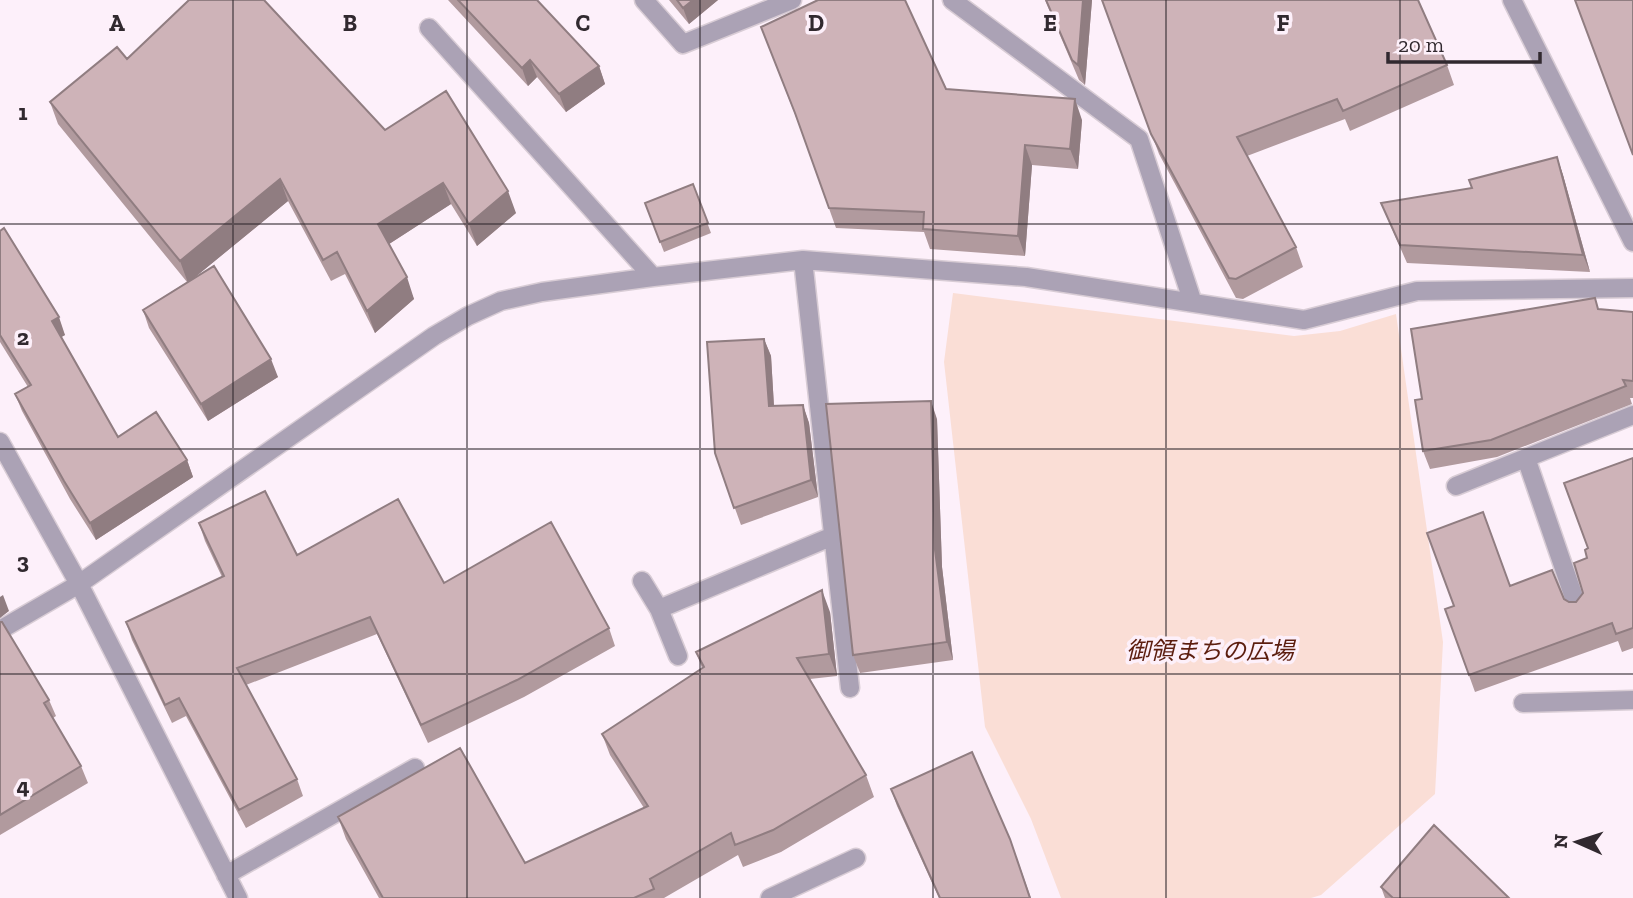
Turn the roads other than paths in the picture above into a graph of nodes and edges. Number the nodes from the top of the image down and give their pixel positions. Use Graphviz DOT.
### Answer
graph roads {
  1 [pos="644,0"];
  2 [pos="792,0"];
  3 [pos="952,0"];
  4 [pos="1512,0"];
  5 [pos="429,28"];
  6 [pos="1633,242"];
  7 [pos="803,260"];
  8 [pos="653,277"];
  9 [pos="1633,288"];
  10 [pos="1193,303"];
  11 [pos="1633,415"];
  12 [pos="0,442"];
  13 [pos="1526,458"];
  14 [pos="1456,486"];
  15 [pos="833,536"];
  16 [pos="642,581"];
  17 [pos="79,583"];
  18 [pos="659,609"];
  19 [pos="1578,609"];
  20 [pos="0,630"];
  21 [pos="678,656"];
  22 [pos="850,688"];
  23 [pos="1633,699"];
  24 [pos="1523,703"];
  25 [pos="415,768"];
  26 [pos="856,858"];
  27 [pos="226,875"];
  28 [pos="238,898"];
  29 [pos="770,898"];
  1 -- 2 [label="street"];
  3 -- 10 [label="street"];
  4 -- 6 [label="street"];
  5 -- 8 [label="street"];
  7 -- 8 [label="street"];
  7 -- 10 [label="street"];
  7 -- 15 [label="street"];
  8 -- 17 [label="street"];
  9 -- 10 [label="street"];
  11 -- 13 [label="street"];
  12 -- 17 [label="street"];
  13 -- 14 [label="street"];
  13 -- 19 [label="street"];
  15 -- 18 [label="street"];
  15 -- 22 [label="street"];
  16 -- 18 [label="street"];
  17 -- 20 [label="street"];
  17 -- 27 [label="street"];
  18 -- 21 [label="street"];
  23 -- 24 [label="street"];
  25 -- 27 [label="street"];
  26 -- 29 [label="street"];
  27 -- 28 [label="street"];
}
